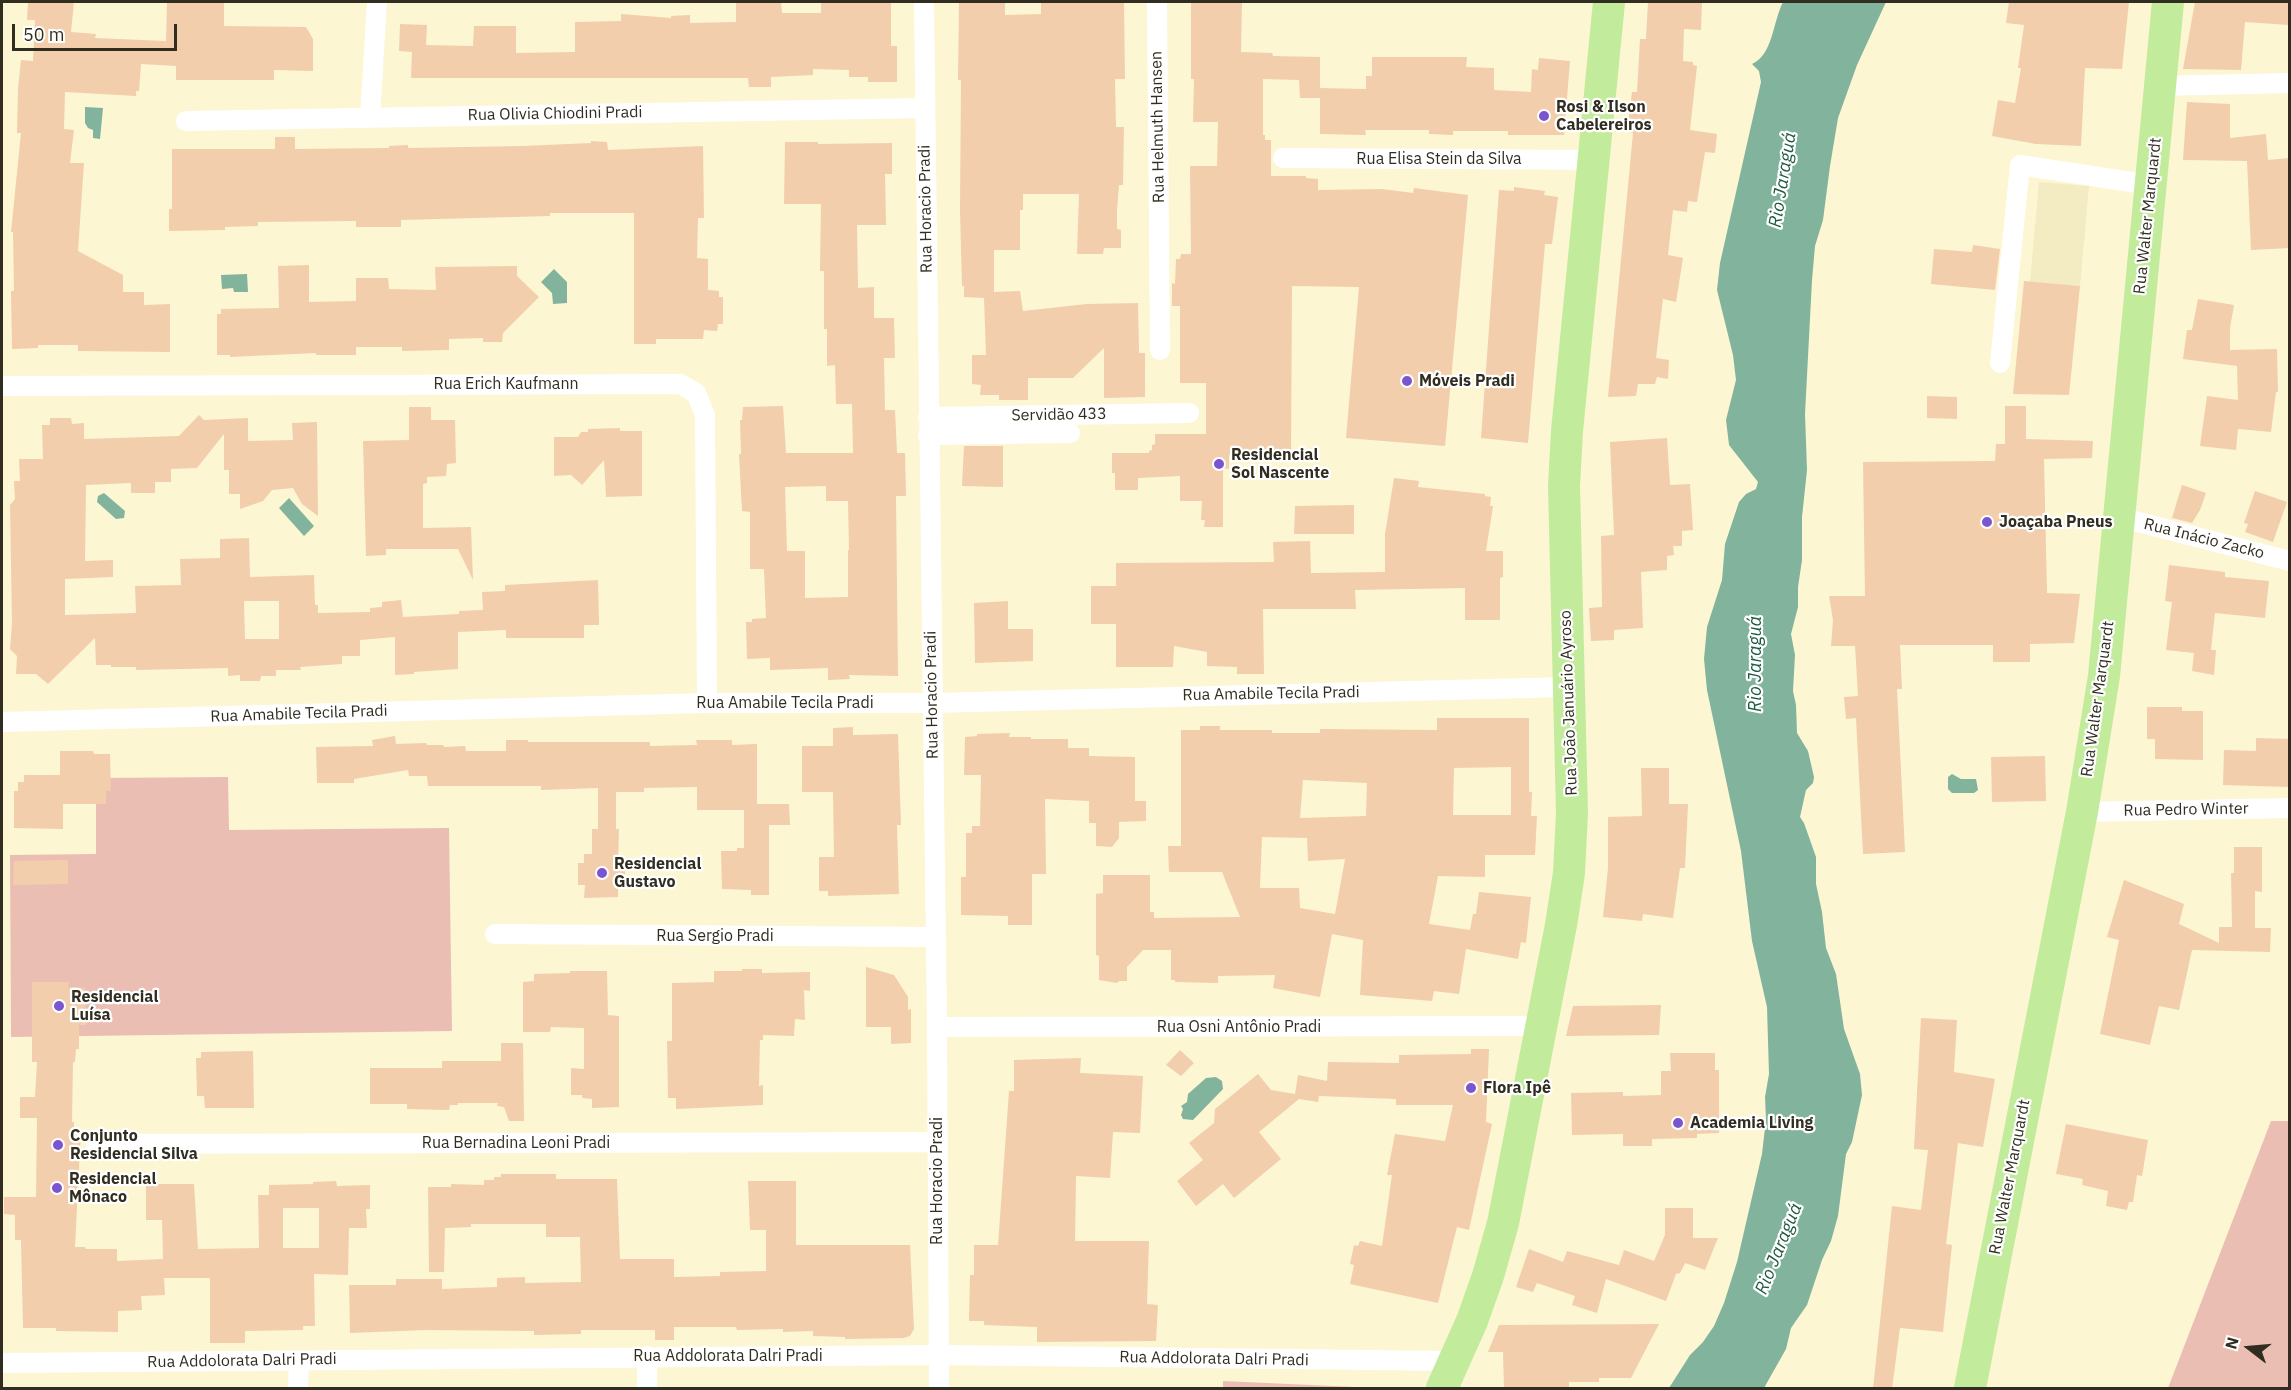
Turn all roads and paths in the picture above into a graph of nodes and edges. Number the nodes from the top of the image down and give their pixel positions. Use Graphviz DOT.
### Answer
graph roads {
  1 [pos="377,2"];
  2 [pos="924,2"];
  3 [pos="1157,2"];
  4 [pos="1609,2"];
  5 [pos="2168,2"];
  6 [pos="2289,83"];
  7 [pos="2160,86"];
  8 [pos="925,108"];
  9 [pos="370,117"];
  10 [pos="186,121"];
  11 [pos="1283,158"];
  12 [pos="1595,160"];
  13 [pos="2151,185"];
  14 [pos="1160,350"];
  15 [pos="2000,363"];
  16 [pos="2,386"];
  17 [pos="1189,413"];
  18 [pos="928,426"];
  19 [pos="1070,433"];
  20 [pos="2119,517"];
  21 [pos="2289,561"];
  22 [pos="1569,687"];
  23 [pos="707,703"];
  24 [pos="933,703"];
  25 [pos="2,722"];
  26 [pos="2289,808"];
  27 [pos="2082,812"];
  28 [pos="495,934"];
  29 [pos="935,937"];
  30 [pos="1542,1026"];
  31 [pos="937,1027"];
  32 [pos="937,1142"];
  33 [pos="96,1144"];
  34 [pos="938,1355"];
  35 [pos="647,1356"];
  36 [pos="299,1361"];
  37 [pos="2,1363"];
  38 [pos="1448,1375"];
  39 [pos="298,1389"];
  40 [pos="647,1389"];
  41 [pos="939,1389"];
  42 [pos="1970,1389"];
  1 -- 9 [label="street"];
  2 -- 8 [label="street, Rua Horacio Pradi"];
  3 -- 14 [label="street, Rua Helmuth Hansen"];
  4 -- 12 [label="main road, Rua João Januário Ayroso"];
  5 -- 7 [label="main road, Rua Walter Marquardt"];
  6 -- 7 [label="street"];
  7 -- 13 [label="main road, Rua Walter Marquardt"];
  8 -- 9 [label="street, Rua Olivia Chiodini Pradi"];
  8 -- 18 [label="street, Rua Horacio Pradi"];
  9 -- 10 [label="street, Rua Olivia Chiodini Pradi"];
  11 -- 12 [label="street, Rua Elisa Stein da Silva"];
  12 -- 22 [label="main road, Rua João Januário Ayroso"];
  13 -- 15 [label="street"];
  13 -- 20 [label="main road, Rua Walter Marquardt"];
  16 -- 23 [label="street, Rua Erich Kaufmann"];
  17 -- 18 [label="street, Servidão 433"];
  18 -- 19 [label="street"];
  18 -- 24 [label="street, Rua Horacio Pradi"];
  20 -- 21 [label="street, Rua Inácio Zacko"];
  20 -- 27 [label="main road, Rua Walter Marquardt"];
  22 -- 24 [label="street, Rua Amabile Tecila Pradi"];
  22 -- 30 [label="main road, Rua João Januário Ayroso"];
  23 -- 24 [label="street, Rua Amabile Tecila Pradi"];
  23 -- 25 [label="street, Rua Amabile Tecila Pradi"];
  24 -- 29 [label="street, Rua Horacio Pradi"];
  26 -- 27 [label="street, Rua Pedro Winter"];
  27 -- 42 [label="main road, Rua Walter Marquardt"];
  28 -- 29 [label="street, Rua Sergio Pradi"];
  29 -- 31 [label="street, Rua Horacio Pradi"];
  30 -- 31 [label="street, Rua Osni Antônio Pradi"];
  30 -- 38 [label="main road, Rua João Januário Ayroso"];
  31 -- 32 [label="street, Rua Horacio Pradi"];
  32 -- 33 [label="street, Rua Bernadina Leoni Pradi"];
  32 -- 34 [label="street, Rua Horacio Pradi"];
  34 -- 35 [label="street, Rua Addolorata Dalri Pradi"];
  34 -- 38 [label="street, Rua Addolorata Dalri Pradi"];
  34 -- 41 [label="street, Rua Horacio Pradi"];
  35 -- 36 [label="street, Rua Addolorata Dalri Pradi"];
  35 -- 40 [label="street"];
  36 -- 37 [label="street, Rua Addolorata Dalri Pradi"];
  36 -- 39 [label="street"];
}
